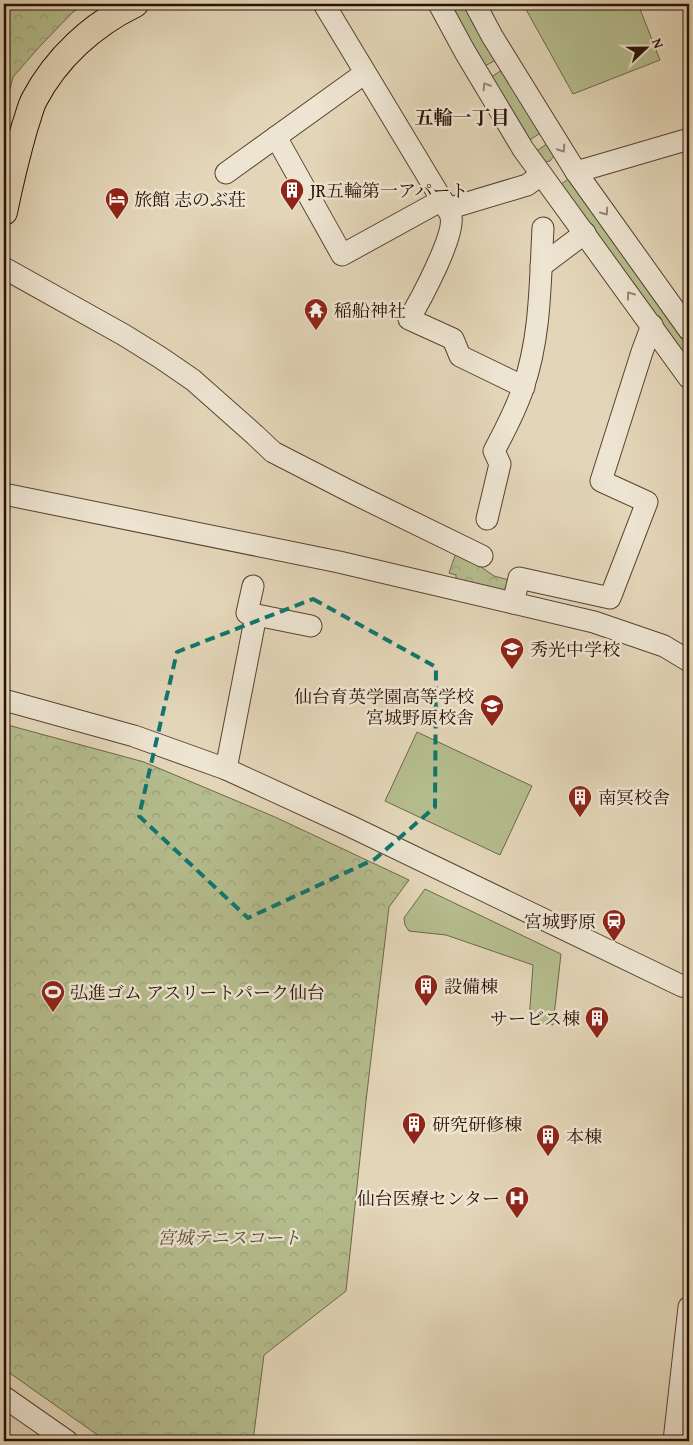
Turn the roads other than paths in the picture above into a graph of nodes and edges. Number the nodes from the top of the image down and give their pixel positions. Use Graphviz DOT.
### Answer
graph roads {
  1 [pos="135,4"];
  2 [pos="324,4"];
  3 [pos="439,4"];
  4 [pos="474,4"];
  5 [pos="365,73"];
  6 [pos="276,137"];
  7 [pos="689,139"];
  8 [pos="576,172"];
  9 [pos="226,173"];
  10 [pos="542,175"];
  11 [pos="444,205"];
  12 [pos="4,212"];
  13 [pos="543,228"];
  14 [pos="585,233"];
  15 [pos="541,266"];
  16 [pos="4,268"];
  17 [pos="652,325"];
  18 [pos="689,330"];
  19 [pos="689,378"];
  20 [pos="524,387"];
  21 [pos="4,494"];
  22 [pos="487,519"];
  23 [pos="482,556"];
  24 [pos="253,586"];
  25 [pos="513,603"];
  26 [pos="256,615"];
  27 [pos="311,626"];
  28 [pos="689,661"];
  29 [pos="4,700"];
  30 [pos="226,769"];
  31 [pos="689,987"];
  32 [pos="689,1307"];
  33 [pos="4,1397"];
  34 [pos="67,1441"];
  35 [pos="674,1441"];
  1 -- 12 [label="main road"];
  2 -- 5 [label="street"];
  10 -- 3 [label="street, one-way"];
  4 -- 8 [label="street, one-way"];
  5 -- 6 [label="street"];
  5 -- 11 [label="street"];
  6 -- 9 [label="street"];
  6 -- 11 [label="street"];
  7 -- 8 [label="street"];
  8 -- 18 [label="street, one-way"];
  10 -- 11 [label="street"];
  10 -- 14 [label="street"];
  11 -- 20 [label="street"];
  13 -- 15 [label="street"];
  14 -- 15 [label="street"];
  17 -- 14 [label="street, one-way"];
  15 -- 20 [label="street"];
  16 -- 23 [label="street"];
  17 -- 19 [label="street"];
  17 -- 25 [label="street"];
  20 -- 22 [label="street"];
  21 -- 25 [label="street"];
  24 -- 26 [label="street"];
  25 -- 28 [label="street"];
  26 -- 27 [label="street"];
  26 -- 30 [label="street"];
  29 -- 30 [label="street"];
  30 -- 31 [label="street"];
  32 -- 35 [label="street"];
  33 -- 34 [label="street"];
}
